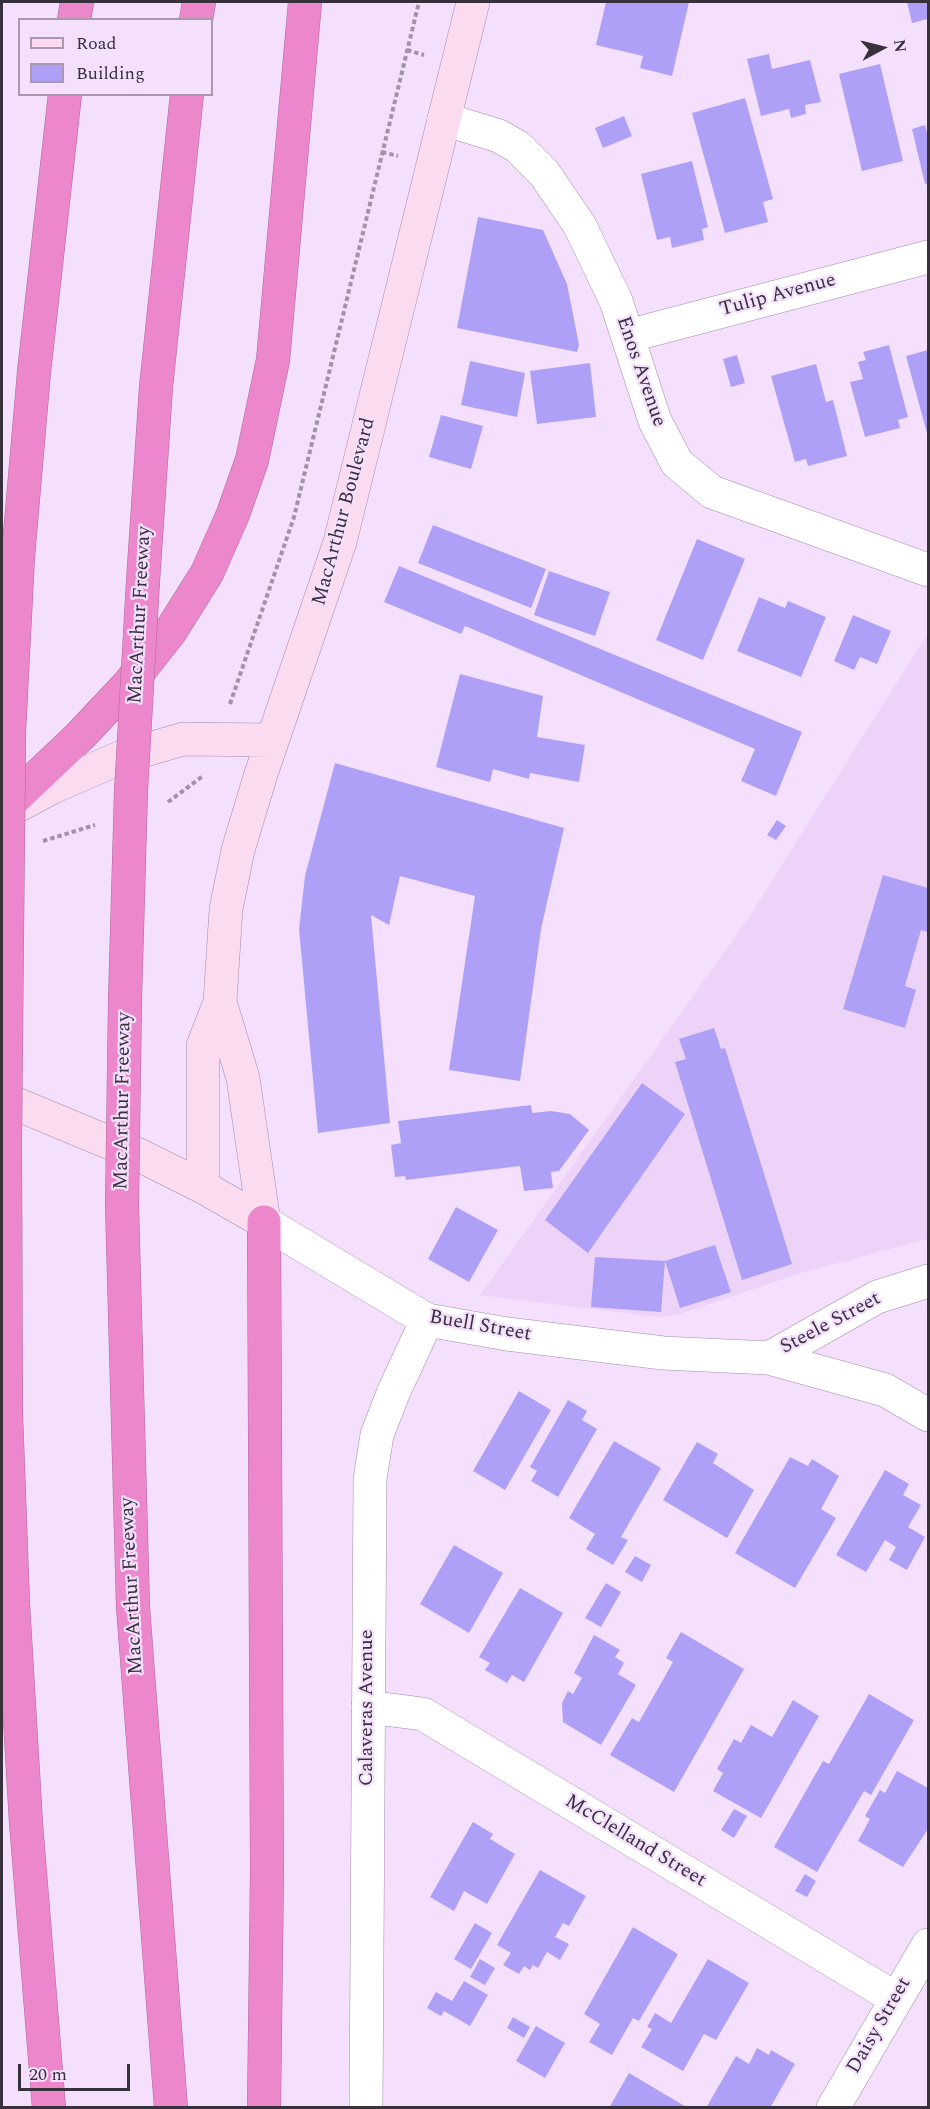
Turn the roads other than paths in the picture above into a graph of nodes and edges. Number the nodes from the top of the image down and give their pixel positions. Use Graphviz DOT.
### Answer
graph roads {
  1 [pos="77,2"];
  2 [pos="199,2"];
  3 [pos="304,2"];
  4 [pos="473,2"];
  5 [pos="74,18"];
  6 [pos="196,18"];
  7 [pos="65,96"];
  8 [pos="187,96"];
  9 [pos="444,119"];
  10 [pos="928,257"];
  11 [pos="628,336"];
  12 [pos="928,570"];
  13 [pos="272,740"];
  14 [pos="2,812"];
  15 [pos="3,970"];
  16 [pos="220,1002"];
  17 [pos="2,1098"];
  18 [pos="202,1187"];
  19 [pos="264,1222"];
  20 [pos="928,1281"];
  21 [pos="427,1320"];
  22 [pos="769,1358"];
  23 [pos="928,1415"];
  24 [pos="368,1707"];
  25 [pos="928,1945"];
  26 [pos="895,1998"];
  27 [pos="49,2108"];
  28 [pos="171,2108"];
  29 [pos="264,2108"];
  30 [pos="366,2108"];
  31 [pos="833,2108"];
  1 -- 5 [label="highway"];
  2 -- 6 [label="highway"];
  3 -- 14 [label="highway"];
  4 -- 9 [label="main road, MacArthur Boulevard"];
  7 -- 15 [label="highway, bridge"];
  8 -- 28 [label="highway, MacArthur Freeway, bridge"];
  9 -- 11 [label="street, Enos Avenue"];
  9 -- 13 [label="main road, MacArthur Boulevard"];
  10 -- 11 [label="street, Tulip Avenue"];
  11 -- 12 [label="street, Enos Avenue"];
  13 -- 14 [label="main road"];
  13 -- 16 [label="main road"];
  15 -- 27 [label="highway, bridge"];
  16 -- 18 [label="main road"];
  16 -- 19 [label="main road"];
  17 -- 18 [label="main road, Buell Street"];
  18 -- 19 [label="main road, Buell Street"];
  19 -- 21 [label="street, Buell Street"];
  19 -- 29 [label="highway"];
  20 -- 22 [label="street, Steele Street"];
  21 -- 22 [label="street, Buell Street"];
  21 -- 24 [label="street, Calaveras Avenue"];
  22 -- 23 [label="street, Buell Street"];
  24 -- 26 [label="street, McClelland Street"];
  24 -- 30 [label="street, Calaveras Avenue"];
  25 -- 26 [label="street, Daisy Street"];
  26 -- 31 [label="street, Daisy Street"];
}
